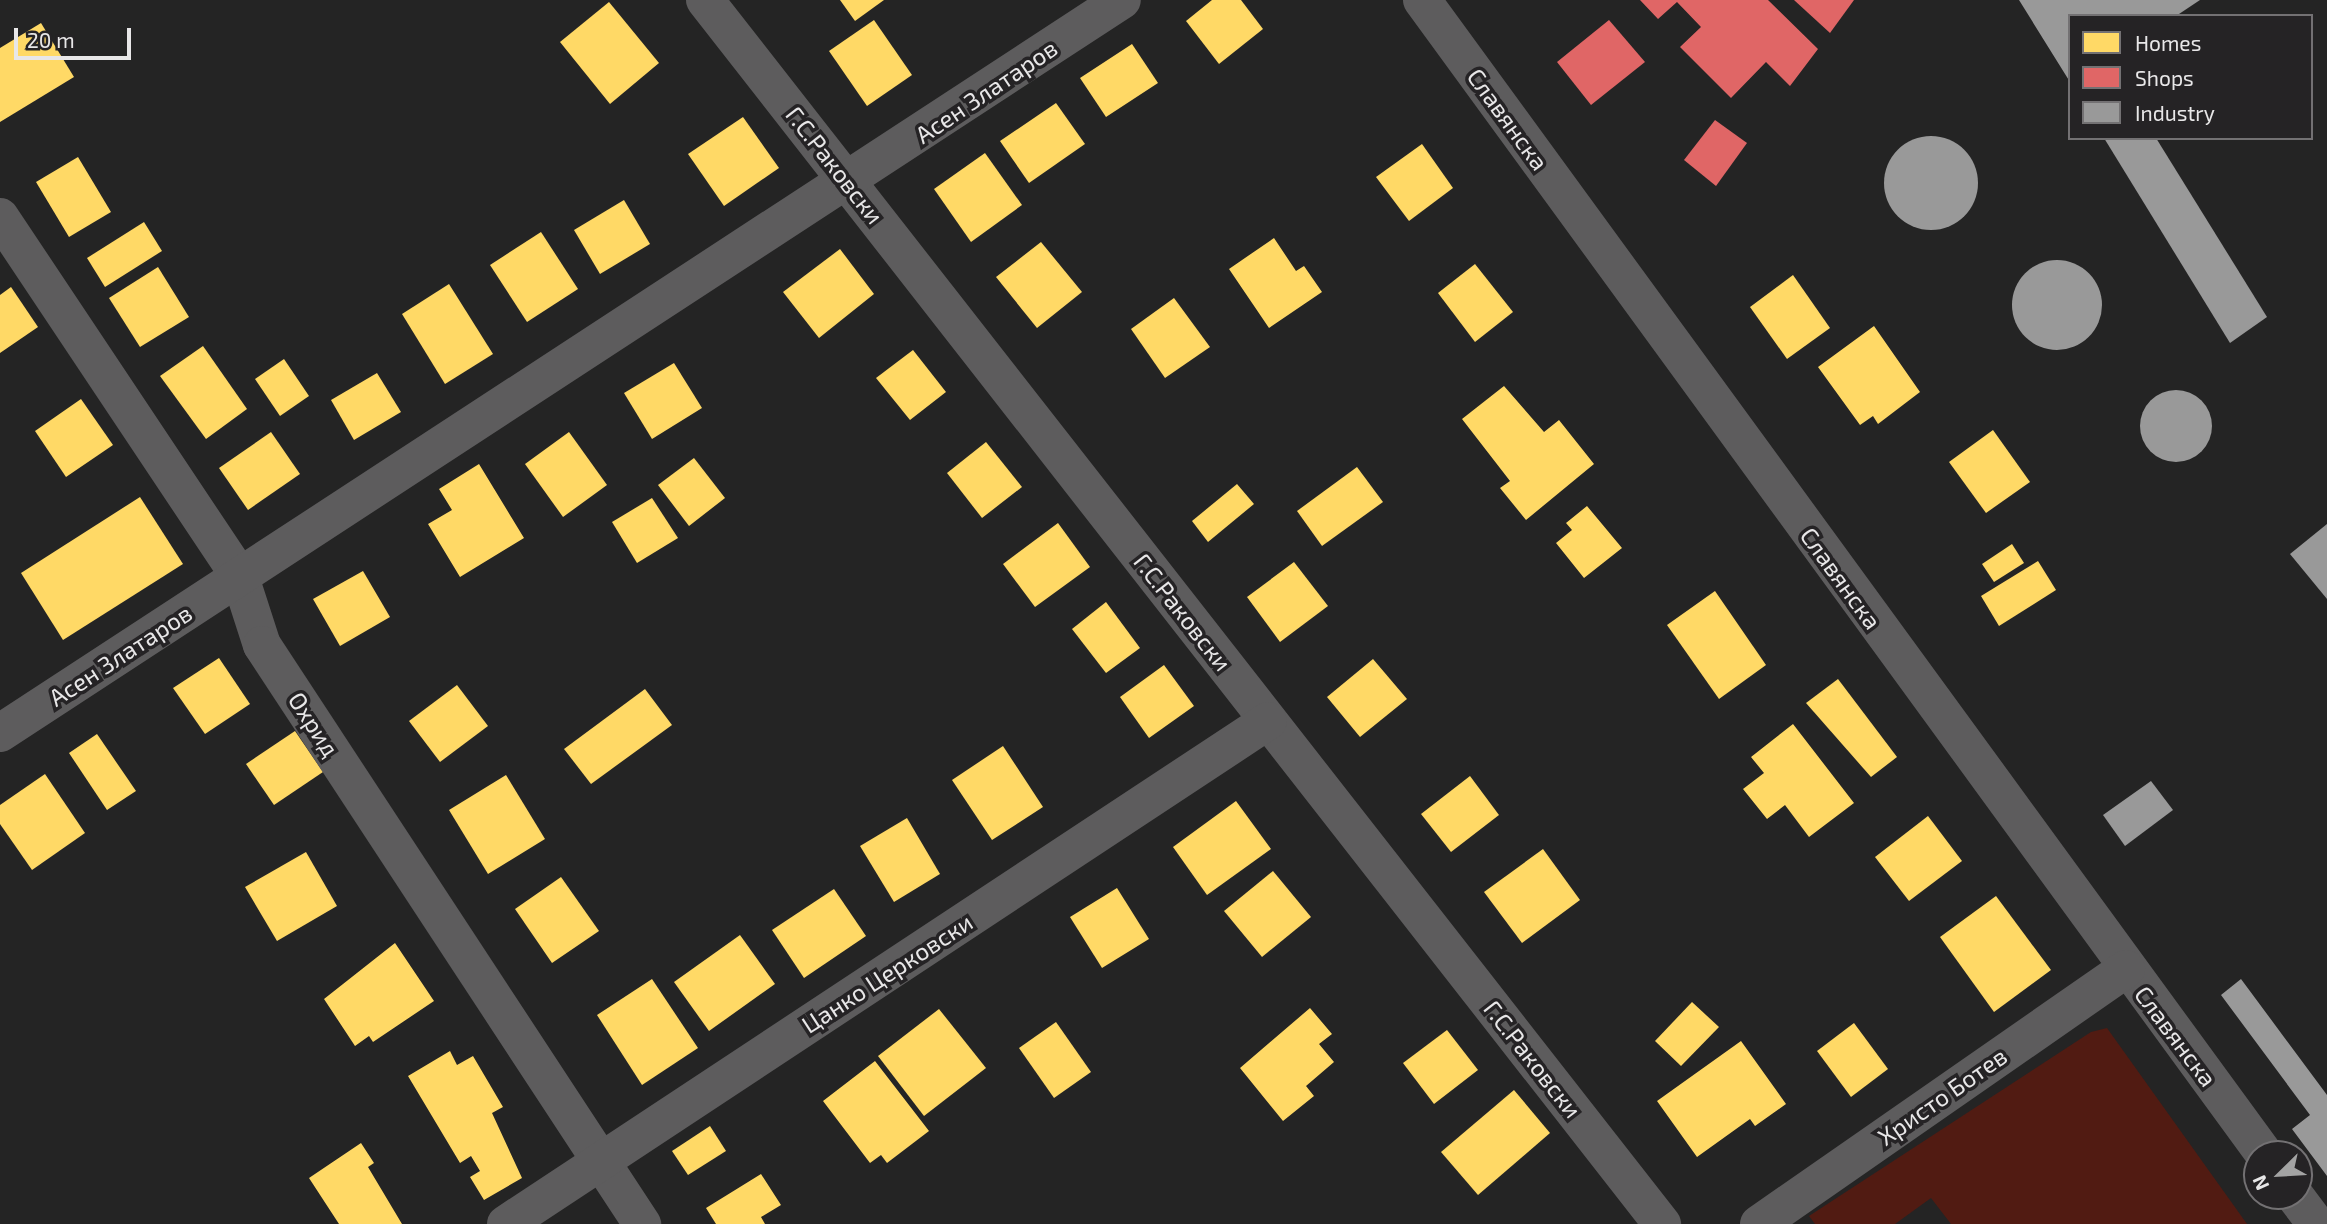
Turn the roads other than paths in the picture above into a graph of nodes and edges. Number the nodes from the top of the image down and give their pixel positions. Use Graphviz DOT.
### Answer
graph roads {
  1 [pos="705,0"];
  2 [pos="1122,0"];
  3 [pos="1422,0"];
  4 [pos="849,182"];
  5 [pos="0,217"];
  6 [pos="240,577"];
  7 [pos="1268,721"];
  8 [pos="0,733"];
  9 [pos="2126,969"];
  10 [pos="2254,1140"];
  11 [pos="600,1162"];
  12 [pos="506,1224"];
  13 [pos="642,1224"];
  14 [pos="1662,1224"];
  15 [pos="1759,1224"];
  1 -- 4 [label="street, Г.С.Раковски"];
  2 -- 4 [label="street, Асен Златаров"];
  3 -- 9 [label="street, Славянска"];
  4 -- 6 [label="street, Асен Златаров"];
  4 -- 7 [label="street, Г.С.Раковски"];
  5 -- 6 [label="street, Охрид"];
  6 -- 8 [label="street, Асен Златаров"];
  6 -- 11 [label="street, Охрид"];
  7 -- 11 [label="street, Цанко Церковски"];
  7 -- 14 [label="street, Г.С.Раковски"];
  9 -- 10 [label="street, Славянска"];
  9 -- 15 [label="street, Христо Ботев"];
  11 -- 12 [label="street, Цанко Церковски"];
  11 -- 13 [label="street, Охрид"];
}
